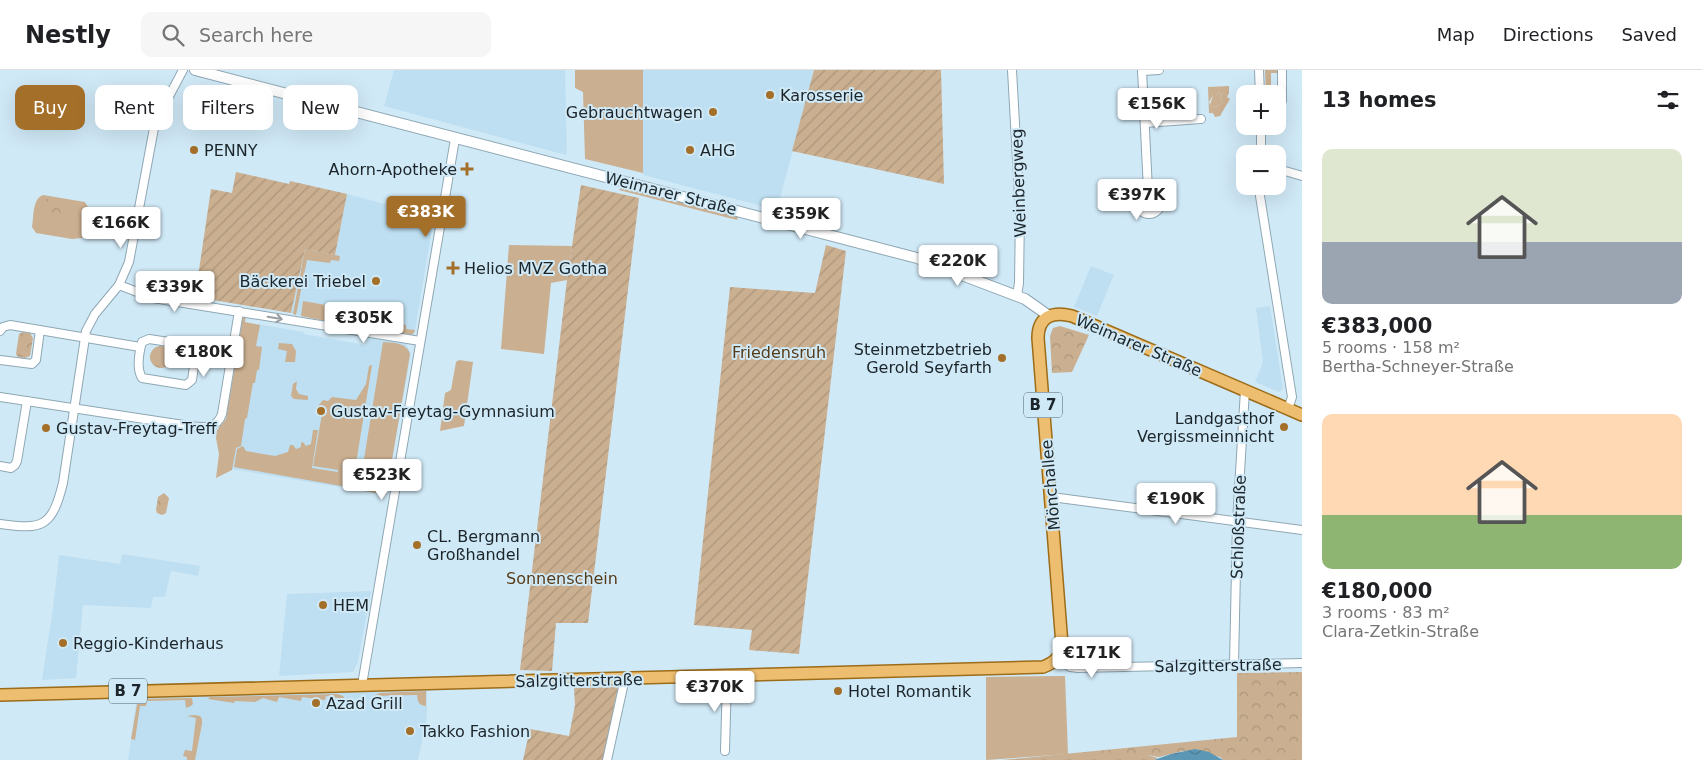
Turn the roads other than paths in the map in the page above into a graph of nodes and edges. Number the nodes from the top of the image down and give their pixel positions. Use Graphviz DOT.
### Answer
graph roads {
  1 [pos="183,70"];
  2 [pos="195,70"];
  3 [pos="1012,70"];
  4 [pos="1142,70"];
  5 [pos="1159,70"];
  6 [pos="1259,70"];
  7 [pos="1282,70"];
  8 [pos="1260,85"];
  9 [pos="1282,85"];
  10 [pos="1201,119"];
  11 [pos="1145,123"];
  12 [pos="455,139"];
  13 [pos="1286,171"];
  14 [pos="1302,176"];
  15 [pos="1148,190"];
  16 [pos="1260,195"];
  17 [pos="119,286"];
  18 [pos="1016,296"];
  19 [pos="239,311"];
  20 [pos="1049,316"];
  21 [pos="40,330"];
  22 [pos="0,331"];
  23 [pos="84,338"];
  24 [pos="420,341"];
  25 [pos="140,347"];
  26 [pos="0,360"];
  27 [pos="1245,390"];
  28 [pos="0,397"];
  29 [pos="27,401"];
  30 [pos="74,408"];
  31 [pos="1288,409"];
  32 [pos="1302,415"];
  33 [pos="0,466"];
  34 [pos="1051,499"];
  35 [pos="1237,522"];
  36 [pos="0,524"];
  37 [pos="1302,530"];
  38 [pos="1058,658"];
  39 [pos="1302,663"];
  40 [pos="1234,664"];
  41 [pos="727,676"];
  42 [pos="625,678"];
  43 [pos="362,685"];
  44 [pos="0,695"];
  45 [pos="725,751"];
  46 [pos="608,760"];
  1 -- 17 [label="street"];
  2 -- 12 [label="street, Weimarer Straße"];
  3 -- 18 [label="street, Weinbergweg"];
  4 -- 5 [label="street"];
  4 -- 11 [label="street"];
  6 -- 8 [label="street"];
  7 -- 9 [label="street"];
  10 -- 11 [label="street"];
  11 -- 15 [label="street"];
  12 -- 18 [label="street, Weimarer Straße"];
  12 -- 24 [label="street"];
  13 -- 14 [label="street"];
  16 -- 31 [label="street"];
  17 -- 19 [label="street"];
  17 -- 23 [label="street"];
  18 -- 20 [label="street, Weimarer Straße"];
  19 -- 24 [label="street, one-way"];
  19 -- 30 [label="street"];
  20 -- 27 [label="main road, Weimarer Straße"];
  20 -- 34 [label="main road, Mönchallee / B 7"];
  21 -- 22 [label="street"];
  21 -- 23 [label="street"];
  21 -- 26 [label="street"];
  23 -- 25 [label="street"];
  23 -- 30 [label="street"];
  24 -- 43 [label="street"];
  25 -- 25 [label="street"];
  27 -- 31 [label="main road, Weimarer Straße"];
  27 -- 35 [label="street, Schloßstraße"];
  28 -- 29 [label="street"];
  29 -- 30 [label="street"];
  29 -- 33 [label="street"];
  30 -- 36 [label="street"];
  31 -- 32 [label="main road, Weimarer Straße"];
  34 -- 35 [label="street"];
  34 -- 38 [label="main road, Mönchallee / B 7"];
  35 -- 37 [label="street"];
  35 -- 40 [label="street, Schloßstraße"];
  38 -- 40 [label="street, Salzgitterstraße"];
  38 -- 41 [label="main road, Salzgitterstraße / B 7"];
  39 -- 40 [label="street, Salzgitterstraße"];
  41 -- 42 [label="main road, Salzgitterstraße / B 7"];
  41 -- 45 [label="street"];
  42 -- 43 [label="main road, Salzgitterstraße / B 7"];
  42 -- 46 [label="street"];
  43 -- 44 [label="main road, Salzgitterstraße / B 7"];
}
